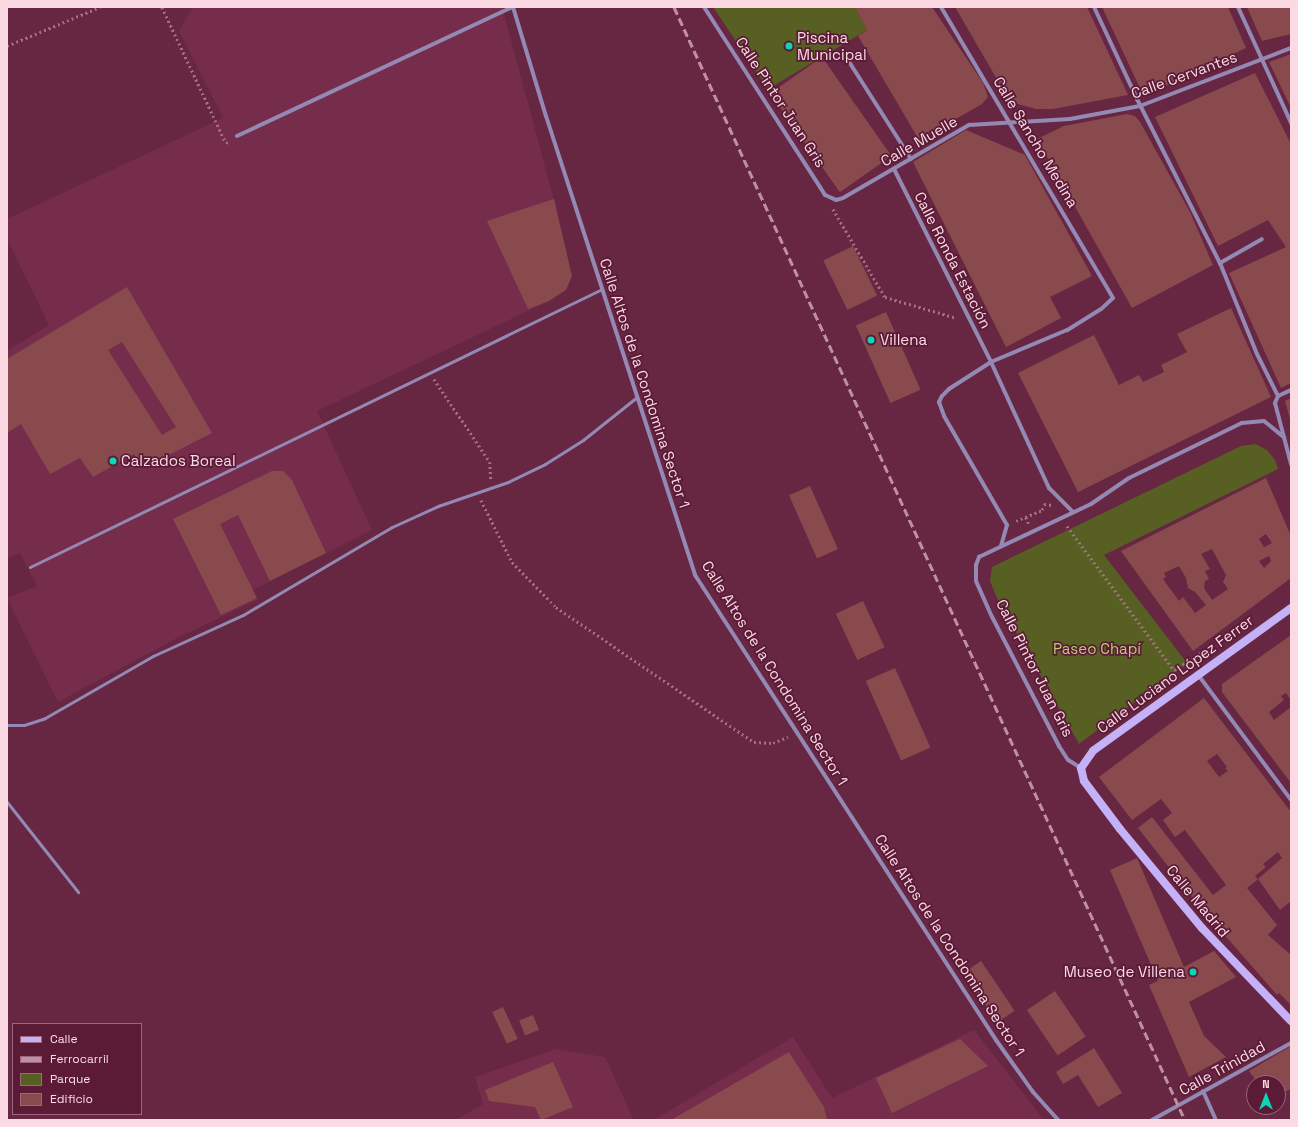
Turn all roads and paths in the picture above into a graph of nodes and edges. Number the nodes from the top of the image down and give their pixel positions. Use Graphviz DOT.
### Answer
graph roads {
  1 [pos="100,7"];
  2 [pos="162,7"];
  3 [pos="513,7"];
  4 [pos="704,7"];
  5 [pos="941,7"];
  6 [pos="1094,7"];
  7 [pos="1238,7"];
  8 [pos="7,46"];
  9 [pos="1291,48"];
  10 [pos="846,57"];
  11 [pos="1261,60"];
  12 [pos="1140,106"];
  13 [pos="1011,122"];
  14 [pos="1291,123"];
  15 [pos="237,136"];
  16 [pos="911,159"];
  17 [pos="894,169"];
  18 [pos="844,198"];
  19 [pos="834,210"];
  20 [pos="1262,239"];
  21 [pos="1220,263"];
  22 [pos="602,289"];
  23 [pos="961,321"];
  24 [pos="991,362"];
  25 [pos="430,373"];
  26 [pos="1291,390"];
  27 [pos="1278,396"];
  28 [pos="637,397"];
  29 [pos="1284,437"];
  30 [pos="1291,464"];
  31 [pos="492,488"];
  32 [pos="478,493"];
  33 [pos="1049,500"];
  34 [pos="1062,500"];
  35 [pos="1052,505"];
  36 [pos="1073,512"];
  37 [pos="1058,519"];
  38 [pos="1007,525"];
  39 [pos="1067,526"];
  40 [pos="1001,546"];
  41 [pos="30,567"];
  42 [pos="1291,608"];
  43 [pos="1203,651"];
  44 [pos="1199,676"];
  45 [pos="7,725"];
  46 [pos="797,732"];
  47 [pos="1081,768"];
  48 [pos="1291,800"];
  49 [pos="7,802"];
  50 [pos="78,892"];
  51 [pos="1291,1021"];
  52 [pos="1291,1043"];
  53 [pos="1203,1091"];
  54 [pos="1058,1120"];
  55 [pos="1152,1120"];
  56 [pos="1216,1120"];
  1 -- 8 [label="path"];
  2 -- 15 [label="path"];
  3 -- 15 [label="street"];
  3 -- 22 [label="street, Calle Altos de la Condomina Sector 1"];
  4 -- 18 [label="street, Calle Pintor Juan Gris"];
  5 -- 13 [label="street, Calle Sancho Medina"];
  6 -- 12 [label="street"];
  7 -- 11 [label="street"];
  9 -- 11 [label="street, Calle Cervantes"];
  10 -- 16 [label="street"];
  11 -- 12 [label="street, Calle Cervantes"];
  11 -- 14 [label="street"];
  12 -- 13 [label="street, Calle Cervantes"];
  12 -- 21 [label="street"];
  13 -- 16 [label="street, Calle Muelle"];
  13 -- 24 [label="street, Calle Sancho Medina"];
  16 -- 17 [label="street, Calle Muelle"];
  17 -- 18 [label="street, Calle Muelle"];
  17 -- 24 [label="street, Calle Ronda Estación"];
  19 -- 23 [label="path"];
  20 -- 21 [label="street"];
  21 -- 27 [label="street"];
  22 -- 25 [label="lane"];
  22 -- 28 [label="street, Calle Altos de la Condomina Sector 1"];
  24 -- 34 [label="street, Calle Ronda Estación"];
  24 -- 38 [label="street"];
  25 -- 31 [label="path"];
  25 -- 41 [label="lane"];
  26 -- 27 [label="street"];
  27 -- 29 [label="street"];
  28 -- 31 [label="lane"];
  28 -- 46 [label="street, Calle Altos de la Condomina Sector 1"];
  29 -- 30 [label="street"];
  29 -- 36 [label="street"];
  31 -- 32 [label="lane"];
  32 -- 45 [label="lane"];
  32 -- 46 [label="path"];
  33 -- 35 [label="path"];
  34 -- 35 [label="path"];
  34 -- 36 [label="street, Calle Ronda Estación"];
  35 -- 37 [label="path"];
  35 -- 38 [label="path"];
  36 -- 37 [label="street"];
  37 -- 40 [label="street"];
  38 -- 40 [label="street"];
  39 -- 43 [label="path"];
  40 -- 47 [label="street, Calle Pintor Juan Gris"];
  42 -- 44 [label="street, Calle Luciano López Ferrer"];
  44 -- 47 [label="street, Calle Luciano López Ferrer"];
  44 -- 48 [label="street"];
  46 -- 54 [label="street, Calle Altos de la Condomina Sector 1"];
  47 -- 51 [label="street, Calle Madrid"];
  49 -- 50 [label="lane"];
  52 -- 53 [label="street, Calle Trinidad"];
  53 -- 55 [label="street, Calle Trinidad"];
  53 -- 56 [label="street"];
}
